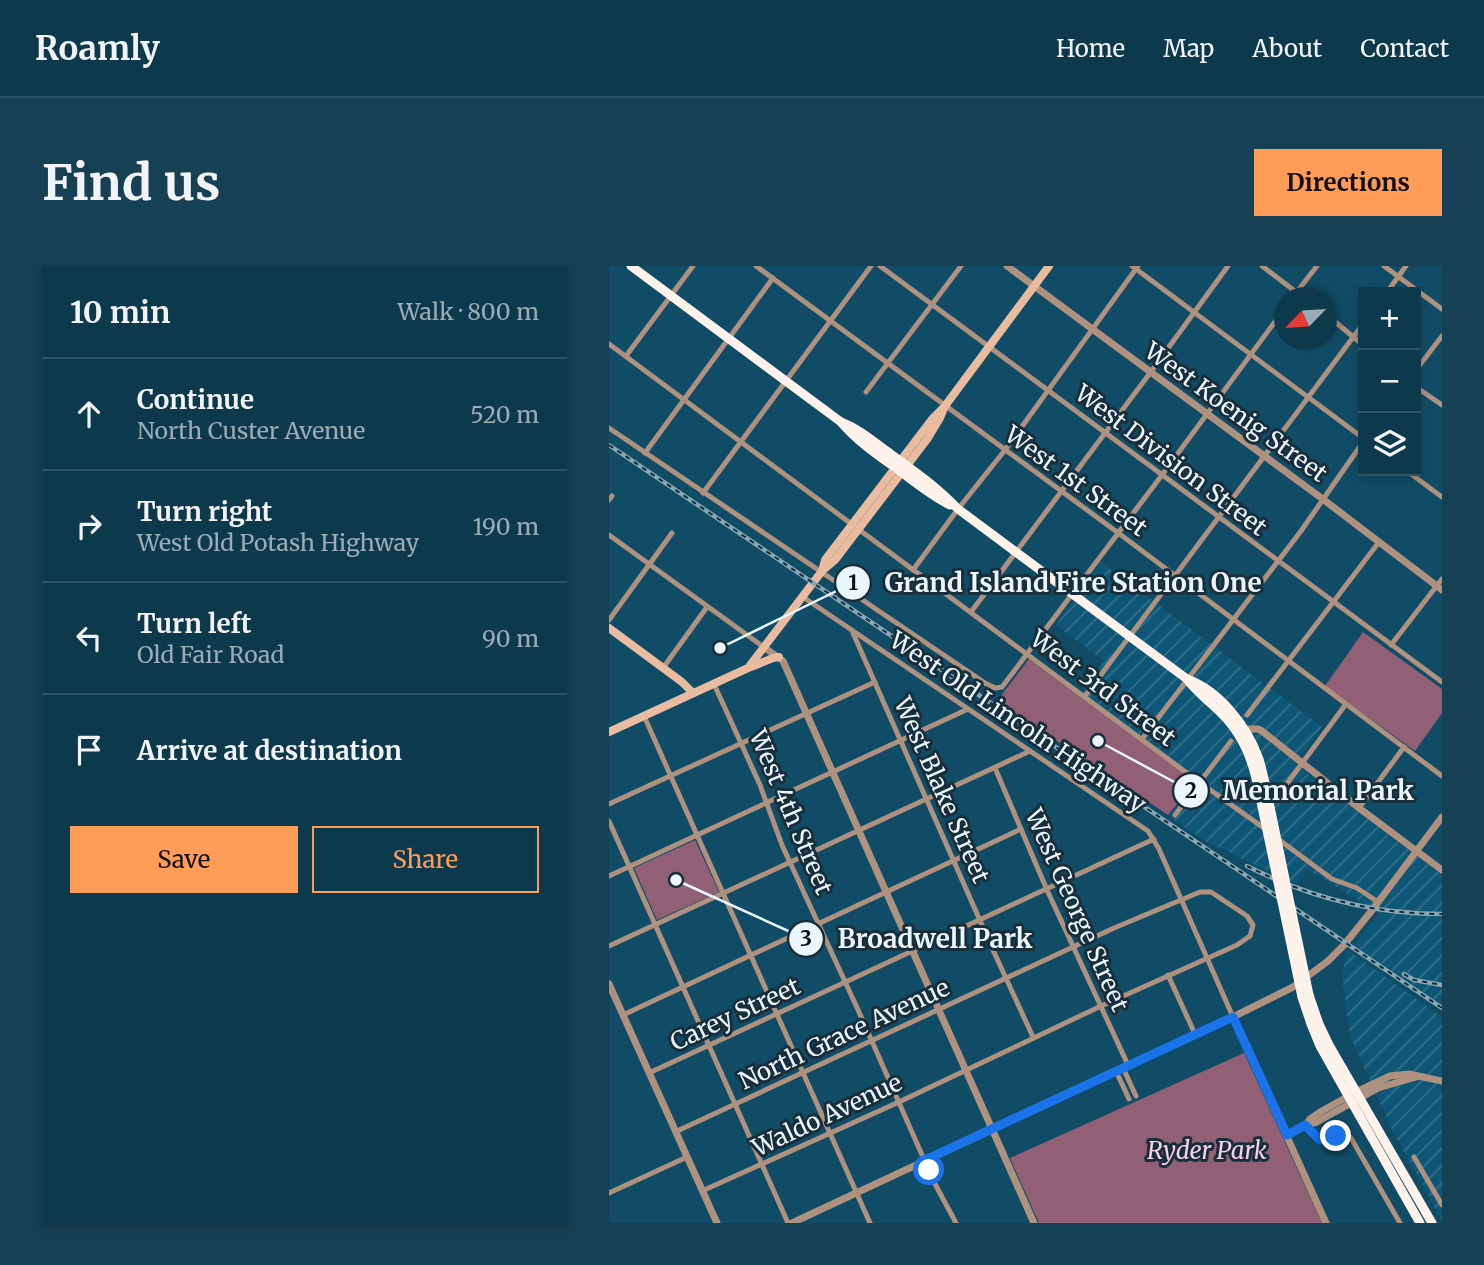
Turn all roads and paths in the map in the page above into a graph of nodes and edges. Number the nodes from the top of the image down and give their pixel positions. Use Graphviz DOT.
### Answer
graph roads {
  1 [pos="631,266"];
  2 [pos="693,266"];
  3 [pos="756,266"];
  4 [pos="871,266"];
  5 [pos="880,266"];
  6 [pos="961,266"];
  7 [pos="1007,266"];
  8 [pos="1049,266"];
  9 [pos="1228,266"];
  10 [pos="1262,266"];
  11 [pos="1317,266"];
  12 [pos="1384,266"];
  13 [pos="1406,266"];
  14 [pos="1136,267"];
  15 [pos="1398,276"];
  16 [pos="773,278"];
  17 [pos="1033,286"];
  18 [pos="1285,287"];
  19 [pos="1300,287"];
  20 [pos="1390,287"];
  21 [pos="671,296"];
  22 [pos="932,304"];
  23 [pos="1442,309"];
  24 [pos="1195,313"];
  25 [pos="831,321"];
  26 [pos="1274,322"];
  27 [pos="1337,323"];
  28 [pos="1092,330"];
  29 [pos="1358,331"];
  30 [pos="1442,336"];
  31 [pos="1354,337"];
  32 [pos="728,338"];
  33 [pos="1358,341"];
  34 [pos="609,344"];
  35 [pos="989,347"];
  36 [pos="1250,354"];
  37 [pos="626,356"];
  38 [pos="1421,363"];
  39 [pos="888,364"];
  40 [pos="1150,373"];
  41 [pos="786,381"];
  42 [pos="1421,390"];
  43 [pos="1048,391"];
  44 [pos="866,393"];
  45 [pos="1308,397"];
  46 [pos="684,398"];
  47 [pos="1442,405"];
  48 [pos="945,406"];
  49 [pos="1206,414"];
  50 [pos="609,428"];
  51 [pos="1105,433"];
  52 [pos="1358,436"];
  53 [pos="741,441"];
  54 [pos="1358,448"];
  55 [pos="1005,450"];
  56 [pos="645,453"];
  57 [pos="1264,456"];
  58 [pos="900,466"];
  59 [pos="1162,475"];
  60 [pos="1414,476"];
  61 [pos="1062,491"];
  62 [pos="703,493"];
  63 [pos="1442,496"];
  64 [pos="1324,500"];
  65 [pos="958,509"];
  66 [pos="1219,517"];
  67 [pos="856,527"];
  68 [pos="1118,532"];
  69 [pos="672,533"];
  70 [pos="609,535"];
  71 [pos="1379,542"];
  72 [pos="1016,552"];
  73 [pos="1278,562"];
  74 [pos="649,564"];
  75 [pos="913,570"];
  76 [pos="822,571"];
  77 [pos="1176,577"];
  78 [pos="1440,585"];
  79 [pos="1072,594"];
  80 [pos="803,597"];
  81 [pos="1333,602"];
  82 [pos="707,607"];
  83 [pos="971,612"];
  84 [pos="1232,619"];
  85 [pos="609,620"];
  86 [pos="609,628"];
  87 [pos="853,633"];
  88 [pos="1130,636"];
  89 [pos="1391,645"];
  90 [pos="765,648"];
  91 [pos="1028,654"];
  92 [pos="779,657"];
  93 [pos="1289,662"];
  94 [pos="663,667"];
  95 [pos="748,668"];
  96 [pos="1187,679"];
  97 [pos="875,682"];
  98 [pos="1442,682"];
  99 [pos="714,684"];
  100 [pos="693,693"];
  101 [pos="1085,696"];
  102 [pos="1346,704"];
  103 [pos="968,709"];
  104 [pos="807,713"];
  105 [pos="1248,715"];
  106 [pos="644,716"];
  107 [pos="609,722"];
  108 [pos="613,730"];
  109 [pos="1241,730"];
  110 [pos="1142,739"];
  111 [pos="901,740"];
  112 [pos="1231,741"];
  113 [pos="741,744"];
  114 [pos="1404,747"];
  115 [pos="1030,751"];
  116 [pos="1302,763"];
  117 [pos="995,768"];
  118 [pos="833,772"];
  119 [pos="671,776"];
  120 [pos="1442,776"];
  121 [pos="1199,782"];
  122 [pos="1280,793"];
  123 [pos="927,800"];
  124 [pos="766,802"];
  125 [pos="609,804"];
  126 [pos="1359,808"];
  127 [pos="1175,815"];
  128 [pos="1442,817"];
  129 [pos="609,821"];
  130 [pos="1021,829"];
  131 [pos="859,831"];
  132 [pos="697,835"];
  133 [pos="1154,839"];
  134 [pos="1417,851"];
  135 [pos="953,861"];
  136 [pos="791,863"];
  137 [pos="629,866"];
  138 [pos="1442,870"];
  139 [pos="609,876"];
  140 [pos="1047,890"];
  141 [pos="886,892"];
  142 [pos="723,894"];
  143 [pos="1181,899"];
  144 [pos="1378,902"];
  145 [pos="980,921"];
  146 [pos="819,924"];
  147 [pos="655,925"];
  148 [pos="609,946"];
  149 [pos="1073,947"];
  150 [pos="913,951"];
  151 [pos="751,955"];
  152 [pos="1206,957"];
  153 [pos="1168,975"];
  154 [pos="1006,979"];
  155 [pos="846,982"];
  156 [pos="609,984"];
  157 [pos="683,987"];
  158 [pos="1101,1006"];
  159 [pos="939,1009"];
  160 [pos="778,1014"];
  161 [pos="623,1015"];
  162 [pos="1233,1017"];
  163 [pos="1195,1034"];
  164 [pos="1033,1038"];
  165 [pos="871,1040"];
  166 [pos="709,1046"];
  167 [pos="1123,1068"];
  168 [pos="966,1070"];
  169 [pos="803,1072"];
  170 [pos="649,1073"];
  171 [pos="1442,1081"];
  172 [pos="1354,1097"];
  173 [pos="1133,1098"];
  174 [pos="899,1102"];
  175 [pos="735,1104"];
  176 [pos="1305,1125"];
  177 [pos="992,1129"];
  178 [pos="675,1132"];
  179 [pos="830,1133"];
  180 [pos="1287,1135"];
  181 [pos="687,1157"];
  182 [pos="1414,1157"];
  183 [pos="925,1160"];
  184 [pos="762,1164"];
  185 [pos="702,1191"];
  186 [pos="609,1193"];
  187 [pos="856,1193"];
  188 [pos="1442,1205"];
  189 [pos="717,1223"];
  190 [pos="790,1223"];
  191 [pos="870,1223"];
  192 [pos="956,1223"];
  193 [pos="1034,1223"];
  194 [pos="1326,1223"];
  195 [pos="1399,1223"];
  196 [pos="1420,1223"];
  197 [pos="1432,1223"];
  1 -- 21 [label="highway"];
  2 -- 21 [label="street"];
  3 -- 16 [label="street, West 1st Street"];
  4 -- 25 [label="street"];
  5 -- 22 [label="street, West Division Street"];
  6 -- 22 [label="street"];
  7 -- 17 [label="street, West Koenig Street"];
  8 -- 17 [label="main road"];
  9 -- 24 [label="street"];
  10 -- 18 [label="street"];
  11 -- 19 [label="street"];
  12 -- 15 [label="street"];
  13 -- 15 [label="street"];
  14 -- 24 [label="street"];
  14 -- 28 [label="street"];
  15 -- 20 [label="street"];
  15 -- 23 [label="street"];
  16 -- 25 [label="street, West 1st Street"];
  16 -- 32 [label="street"];
  17 -- 28 [label="street, West Koenig Street"];
  17 -- 35 [label="main road"];
  21 -- 32 [label="highway"];
  21 -- 37 [label="street"];
  22 -- 35 [label="street, West Division Street"];
  22 -- 39 [label="street"];
  24 -- 36 [label="street"];
  24 -- 40 [label="street"];
  25 -- 39 [label="street, West 1st Street"];
  25 -- 41 [label="street"];
  26 -- 36 [label="street"];
  27 -- 31 [label="street"];
  28 -- 40 [label="street, West Koenig Street"];
  28 -- 43 [label="street"];
  29 -- 31 [label="street"];
  30 -- 38 [label="street"];
  31 -- 33 [label="street"];
  31 -- 45 [label="street"];
  32 -- 41 [label="highway"];
  32 -- 46 [label="street"];
  34 -- 37 [label="street, West 3rd Street"];
  35 -- 43 [label="street, West Division Street"];
  35 -- 48 [label="main road"];
  36 -- 45 [label="street"];
  36 -- 49 [label="street"];
  37 -- 46 [label="street, West 3rd Street"];
  39 -- 44 [label="street"];
  39 -- 48 [label="street, West 1st Street"];
  40 -- 49 [label="street, West Koenig Street"];
  40 -- 51 [label="street"];
  41 -- 53 [label="street"];
  41 -- 58 [label="highway"];
  42 -- 47 [label="street"];
  43 -- 51 [label="street, West Division Street"];
  43 -- 55 [label="street"];
  45 -- 52 [label="street"];
  45 -- 57 [label="street"];
  46 -- 53 [label="street, West 3rd Street"];
  46 -- 56 [label="street"];
  48 -- 55 [label="street, West 1st Street"];
  48 -- 58 [label="main road"];
  49 -- 57 [label="street, West Koenig Street"];
  49 -- 59 [label="street"];
  50 -- 56 [label="street"];
  51 -- 59 [label="street, West Division Street"];
  51 -- 61 [label="street"];
  53 -- 62 [label="street"];
  53 -- 67 [label="street, West 3rd Street"];
  54 -- 64 [label="street"];
  55 -- 61 [label="street, West 1st Street"];
  55 -- 65 [label="street"];
  56 -- 62 [label="street"];
  57 -- 64 [label="street, West Koenig Street"];
  57 -- 66 [label="street"];
  58 -- 65 [label="highway"];
  58 -- 67 [label="main road"];
  59 -- 66 [label="street, West Division Street"];
  59 -- 68 [label="street"];
  60 -- 63 [label="street"];
  61 -- 68 [label="street, West 1st Street"];
  61 -- 72 [label="street"];
  62 -- 76 [label="street"];
  64 -- 71 [label="street, West Koenig Street"];
  64 -- 73 [label="street"];
  65 -- 72 [label="highway"];
  65 -- 75 [label="street"];
  66 -- 73 [label="street, West Division Street"];
  66 -- 77 [label="street"];
  67 -- 75 [label="street, West 3rd Street"];
  67 -- 76 [label="main road"];
  68 -- 77 [label="street, West 1st Street"];
  68 -- 79 [label="street"];
  69 -- 74 [label="street"];
  70 -- 74 [label="street"];
  71 -- 78 [label="street, West Koenig Street"];
  71 -- 81 [label="street"];
  72 -- 79 [label="highway"];
  72 -- 83 [label="street"];
  73 -- 81 [label="street, West Division Street"];
  73 -- 84 [label="street"];
  74 -- 82 [label="street"];
  74 -- 85 [label="street"];
  75 -- 83 [label="street, West 3rd Street"];
  76 -- 80 [label="main road"];
  76 -- 91 [label="street"];
  77 -- 84 [label="street, West 1st Street"];
  77 -- 88 [label="street"];
  78 -- 89 [label="street"];
  79 -- 88 [label="highway"];
  79 -- 91 [label="street"];
  80 -- 87 [label="street, West Old Lincoln Highway"];
  80 -- 90 [label="main road"];
  81 -- 89 [label="street, West Division Street"];
  81 -- 93 [label="street"];
  82 -- 90 [label="street"];
  82 -- 94 [label="street"];
  83 -- 91 [label="street, West 3rd Street"];
  84 -- 93 [label="street, West 1st Street"];
  84 -- 96 [label="street"];
  86 -- 94 [label="main road"];
  87 -- 97 [label="street, West Blake Street"];
  87 -- 103 [label="street, West Old Lincoln Highway"];
  88 -- 96 [label="highway"];
  88 -- 101 [label="street"];
  89 -- 98 [label="street, West Division Street"];
  90 -- 92 [label="street"];
  90 -- 95 [label="main road"];
  91 -- 101 [label="street, West 3rd Street"];
  92 -- 95 [label="main road"];
  92 -- 104 [label="street"];
  93 -- 102 [label="street, West 1st Street"];
  93 -- 105 [label="street"];
  94 -- 100 [label="main road"];
  95 -- 99 [label="main road"];
  96 -- 109 [label="highway"];
  96 -- 110 [label="street"];
  97 -- 104 [label="street"];
  97 -- 111 [label="street, West Blake Street"];
  99 -- 100 [label="main road"];
  99 -- 113 [label="street, West 4th Street"];
  100 -- 106 [label="main road"];
  101 -- 110 [label="street, West 3rd Street"];
  102 -- 114 [label="street, West 1st Street"];
  102 -- 116 [label="street"];
  103 -- 111 [label="street"];
  103 -- 115 [label="street, West Old Lincoln Highway"];
  104 -- 113 [label="street"];
  104 -- 118 [label="street"];
  106 -- 108 [label="main road"];
  106 -- 119 [label="street"];
  107 -- 108 [label="street"];
  109 -- 116 [label="street"];
  109 -- 172 [label="highway, bridge"];
  110 -- 121 [label="street, West 3rd Street"];
  111 -- 118 [label="street"];
  111 -- 123 [label="street, West Blake Street"];
  112 -- 121 [label="street"];
  113 -- 119 [label="street"];
  113 -- 124 [label="street, West 4th Street"];
  114 -- 120 [label="street, West 1st Street"];
  114 -- 126 [label="street"];
  115 -- 117 [label="street"];
  115 -- 133 [label="street, West Old Lincoln Highway"];
  116 -- 122 [label="street"];
  116 -- 126 [label="street"];
  117 -- 123 [label="street"];
  117 -- 130 [label="street, West George Street"];
  118 -- 124 [label="street"];
  118 -- 131 [label="street"];
  119 -- 125 [label="street"];
  119 -- 132 [label="street"];
  121 -- 127 [label="street"];
  121 -- 144 [label="street, West 3rd Street"];
  123 -- 131 [label="street"];
  123 -- 135 [label="street, West Blake Street"];
  124 -- 132 [label="street"];
  124 -- 136 [label="street, West 4th Street"];
  126 -- 134 [label="street"];
  128 -- 134 [label="street"];
  129 -- 137 [label="street"];
  130 -- 135 [label="street"];
  130 -- 140 [label="street, West George Street"];
  131 -- 136 [label="street"];
  131 -- 141 [label="street"];
  132 -- 137 [label="street"];
  132 -- 142 [label="street"];
  133 -- 140 [label="street, Carey Street"];
  133 -- 143 [label="street, West Old Lincoln Highway"];
  134 -- 138 [label="street"];
  134 -- 144 [label="street"];
  135 -- 141 [label="street"];
  135 -- 145 [label="street, West Blake Street"];
  136 -- 142 [label="street"];
  136 -- 146 [label="street, West 4th Street"];
  137 -- 139 [label="street"];
  137 -- 147 [label="street"];
  140 -- 145 [label="street, Carey Street"];
  140 -- 149 [label="street, West George Street"];
  141 -- 146 [label="street"];
  141 -- 150 [label="street"];
  142 -- 147 [label="street"];
  142 -- 151 [label="street"];
  143 -- 149 [label="street, North Grace Avenue"];
  143 -- 152 [label="street, West Old Lincoln Highway"];
  143 -- 152 [label="street, North Grace Avenue"];
  144 -- 162 [label="street"];
  145 -- 150 [label="street, Carey Street"];
  145 -- 154 [label="street, West Blake Street"];
  146 -- 151 [label="street"];
  146 -- 155 [label="street, West 4th Street"];
  147 -- 148 [label="street"];
  147 -- 157 [label="street"];
  149 -- 154 [label="street, North Grace Avenue"];
  149 -- 158 [label="street, West George Street"];
  150 -- 155 [label="street, Carey Street"];
  150 -- 159 [label="street"];
  151 -- 157 [label="street"];
  151 -- 160 [label="street"];
  152 -- 153 [label="street, Waldo Avenue"];
  152 -- 162 [label="street, West Old Lincoln Highway"];
  153 -- 158 [label="street, Waldo Avenue"];
  153 -- 163 [label="street"];
  154 -- 159 [label="street, North Grace Avenue"];
  154 -- 164 [label="street, West Blake Street"];
  155 -- 160 [label="street, Carey Street"];
  155 -- 165 [label="street, West 4th Street"];
  156 -- 161 [label="street"];
  157 -- 161 [label="street"];
  157 -- 166 [label="street"];
  158 -- 164 [label="street, Waldo Avenue"];
  158 -- 167 [label="street, West George Street"];
  159 -- 165 [label="street, North Grace Avenue"];
  159 -- 168 [label="street"];
  160 -- 166 [label="street, Carey Street"];
  160 -- 169 [label="street"];
  161 -- 170 [label="street"];
  162 -- 163 [label="street"];
  162 -- 180 [label="street"];
  163 -- 167 [label="street"];
  164 -- 168 [label="street, Waldo Avenue"];
  165 -- 169 [label="street, North Grace Avenue"];
  165 -- 174 [label="street, West 4th Street"];
  166 -- 170 [label="street, Carey Street"];
  166 -- 175 [label="street"];
  167 -- 173 [label="street, West George Street"];
  167 -- 177 [label="street"];
  168 -- 174 [label="street, Waldo Avenue"];
  168 -- 177 [label="street"];
  169 -- 175 [label="street, North Grace Avenue"];
  169 -- 179 [label="street"];
  170 -- 178 [label="street"];
  171 -- 172 [label="street"];
  172 -- 176 [label="street"];
  172 -- 196 [label="highway"];
  172 -- 197 [label="highway"];
  174 -- 179 [label="street, Waldo Avenue"];
  174 -- 183 [label="street, West 4th Street"];
  175 -- 178 [label="street, North Grace Avenue"];
  175 -- 184 [label="street"];
  176 -- 180 [label="street"];
  176 -- 195 [label="street"];
  177 -- 183 [label="street"];
  177 -- 193 [label="street"];
  178 -- 181 [label="street"];
  179 -- 184 [label="street, Waldo Avenue"];
  179 -- 187 [label="street"];
  180 -- 194 [label="street"];
  181 -- 185 [label="street"];
  181 -- 186 [label="street"];
  182 -- 188 [label="street"];
  183 -- 187 [label="street"];
  183 -- 192 [label="street, West 4th Street"];
  184 -- 185 [label="street, Waldo Avenue"];
  184 -- 190 [label="street"];
  185 -- 189 [label="street"];
  187 -- 190 [label="street"];
  187 -- 191 [label="street"];
}
